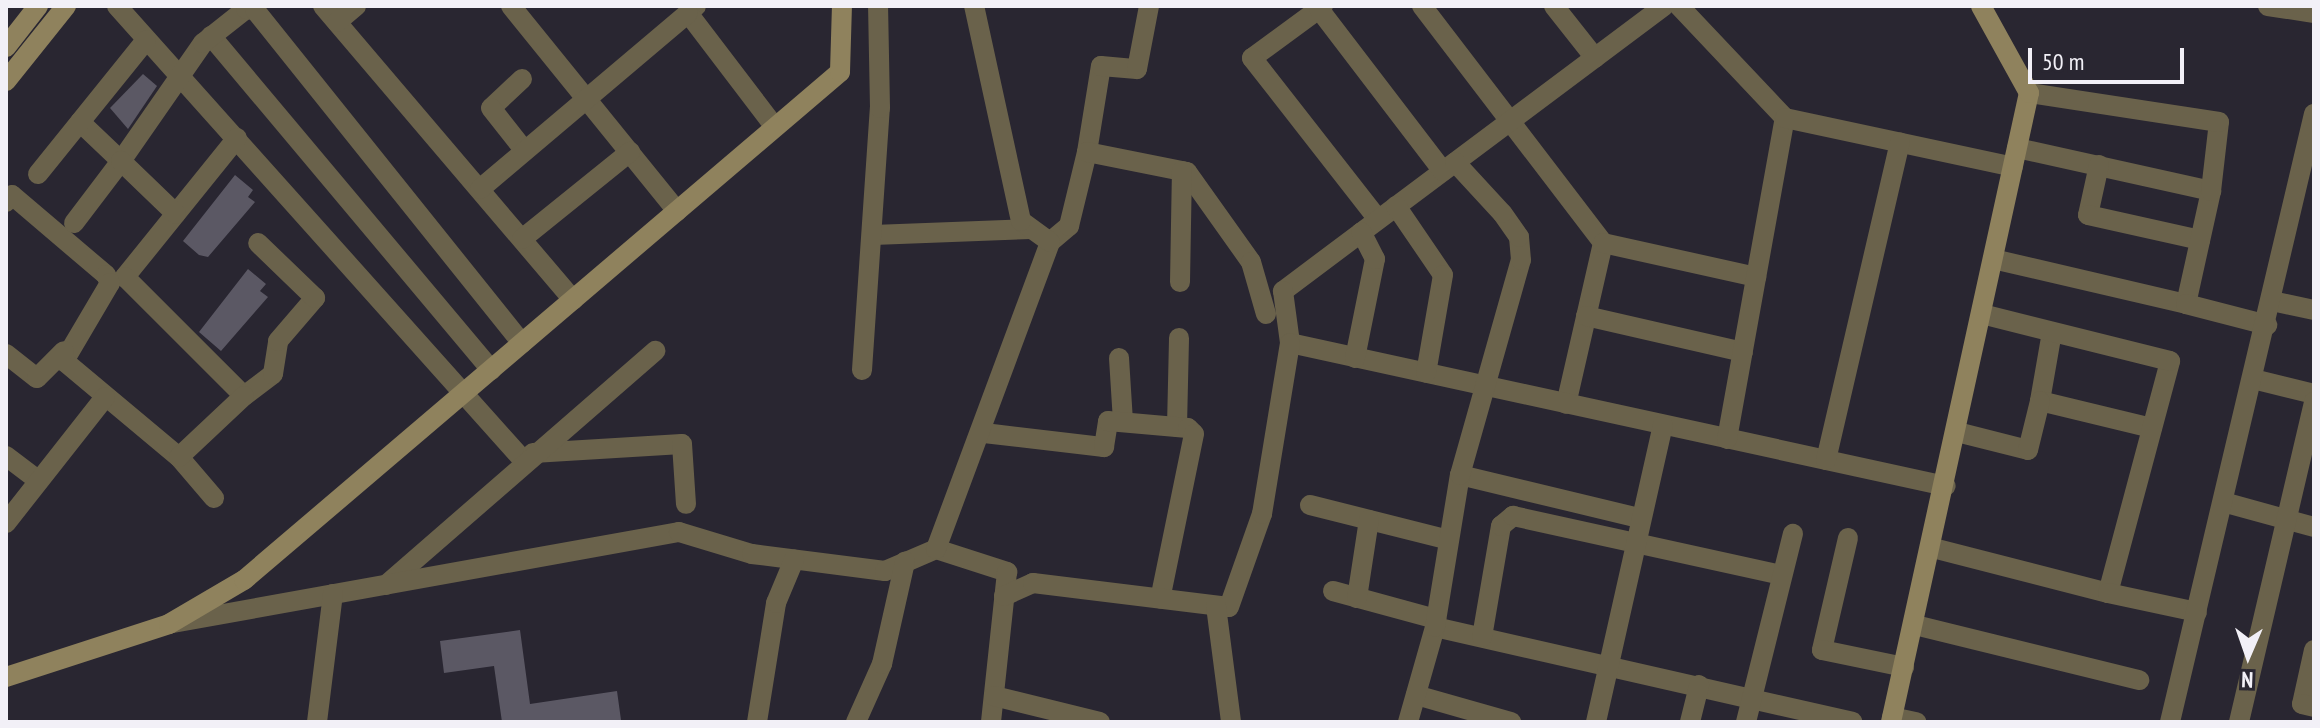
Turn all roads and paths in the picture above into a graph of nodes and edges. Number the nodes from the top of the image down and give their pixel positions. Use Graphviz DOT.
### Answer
graph roads {
  1 [pos="38,6"];
  2 [pos="66,6"];
  3 [pos="117,6"];
  4 [pos="356,6"];
  5 [pos="511,6"];
  6 [pos="842,6"];
  7 [pos="878,6"];
  8 [pos="974,6"];
  9 [pos="1149,6"];
  10 [pos="1422,6"];
  11 [pos="1554,6"];
  12 [pos="1664,6"];
  13 [pos="1679,6"];
  14 [pos="1981,6"];
  15 [pos="2268,6"];
  16 [pos="1321,8"];
  17 [pos="692,10"];
  18 [pos="2314,13"];
  19 [pos="330,14"];
  20 [pos="211,36"];
  21 [pos="146,40"];
  22 [pos="6,47"];
  23 [pos="1595,58"];
  24 [pos="182,79"];
  25 [pos="522,79"];
  26 [pos="6,81"];
  27 [pos="2029,93"];
  28 [pos="585,97"];
  29 [pos="2314,114"];
  30 [pos="1785,118"];
  31 [pos="1510,121"];
  32 [pos="80,122"];
  33 [pos="775,127"];
  34 [pos="237,138"];
  35 [pos="1900,142"];
  36 [pos="524,150"];
  37 [pos="630,152"];
  38 [pos="1087,152"];
  39 [pos="2015,158"];
  40 [pos="121,161"];
  41 [pos="2099,165"];
  42 [pos="1449,166"];
  43 [pos="1182,171"];
  44 [pos="38,174"];
  45 [pos="480,189"];
  46 [pos="2211,191"];
  47 [pos="6,202"];
  48 [pos="1396,206"];
  49 [pos="2305,210"];
  50 [pos="677,211"];
  51 [pos="176,214"];
  52 [pos="1378,219"];
  53 [pos="74,223"];
  54 [pos="1031,229"];
  55 [pos="1361,232"];
  56 [pos="873,235"];
  57 [pos="522,239"];
  58 [pos="2200,240"];
  59 [pos="1050,242"];
  60 [pos="258,243"];
  61 [pos="1603,243"];
  62 [pos="1993,259"];
  63 [pos="1756,277"];
  64 [pos="1180,282"];
  65 [pos="573,300"];
  66 [pos="2272,301"];
  67 [pos="2186,304"];
  68 [pos="2314,310"];
  69 [pos="1266,314"];
  70 [pos="1982,314"];
  71 [pos="1586,316"];
  72 [pos="2267,325"];
  73 [pos="2052,332"];
  74 [pos="1179,338"];
  75 [pos="522,343"];
  76 [pos="1290,343"];
  77 [pos="64,351"];
  78 [pos="655,351"];
  79 [pos="1743,352"];
  80 [pos="6,354"];
  81 [pos="1119,358"];
  82 [pos="1355,358"];
  83 [pos="491,370"];
  84 [pos="862,370"];
  85 [pos="1426,373"];
  86 [pos="2253,379"];
  87 [pos="1484,386"];
  88 [pos="2314,394"];
  89 [pos="461,395"];
  90 [pos="244,396"];
  91 [pos="105,397"];
  92 [pos="2040,401"];
  93 [pos="2314,402"];
  94 [pos="1566,404"];
  95 [pos="1123,422"];
  96 [pos="1663,425"];
  97 [pos="1177,427"];
  98 [pos="2152,428"];
  99 [pos="1957,432"];
  100 [pos="984,433"];
  101 [pos="1727,439"];
  102 [pos="6,456"];
  103 [pos="179,457"];
  104 [pos="528,457"];
  105 [pos="1826,460"];
  106 [pos="1460,475"];
  107 [pos="39,481"];
  108 [pos="1946,486"];
  109 [pos="214,498"];
  110 [pos="2223,502"];
  111 [pos="686,504"];
  112 [pos="1310,505"];
  113 [pos="1639,518"];
  114 [pos="2285,519"];
  115 [pos="1369,520"];
  116 [pos="6,523"];
  117 [pos="2314,527"];
  118 [pos="1793,534"];
  119 [pos="1848,538"];
  120 [pos="1449,540"];
  121 [pos="1634,543"];
  122 [pos="1933,548"];
  123 [pos="936,549"];
  124 [pos="794,560"];
  125 [pos="905,562"];
  126 [pos="1782,575"];
  127 [pos="386,585"];
  128 [pos="1333,591"];
  129 [pos="2108,593"];
  130 [pos="333,594"];
  131 [pos="1004,596"];
  132 [pos="1357,598"];
  133 [pos="1160,599"];
  134 [pos="1216,606"];
  135 [pos="2197,612"];
  136 [pos="1436,623"];
  137 [pos="169,624"];
  138 [pos="1915,625"];
  139 [pos="1482,637"];
  140 [pos="2314,650"];
  141 [pos="1609,663"];
  142 [pos="1904,667"];
  143 [pos="6,677"];
  144 [pos="2139,680"];
  145 [pos="1699,685"];
  146 [pos="1416,695"];
  147 [pos="994,696"];
  148 [pos="1752,698"];
  149 [pos="2304,711"];
  150 [pos="1810,717"];
  151 [pos="1891,719"];
  152 [pos="317,722"];
  153 [pos="757,722"];
  154 [pos="856,722"];
  155 [pos="991,722"];
  156 [pos="1100,722"];
  157 [pos="1231,722"];
  158 [pos="1408,722"];
  159 [pos="1511,722"];
  160 [pos="1596,722"];
  161 [pos="1690,722"];
  162 [pos="1746,722"];
  163 [pos="1852,722"];
  164 [pos="1916,722"];
  165 [pos="2170,722"];
  166 [pos="2239,722"];
  1 -- 22 [label="street"];
  2 -- 26 [label="street"];
  3 -- 21 [label="street"];
  4 -- 19 [label="street"];
  5 -- 28 [label="street"];
  6 -- 33 [label="street"];
  7 -- 56 [label="street"];
  8 -- 54 [label="street"];
  9 -- 38 [label="street"];
  10 -- 31 [label="street"];
  11 -- 23 [label="street"];
  12 -- 23 [label="street"];
  13 -- 30 [label="street"];
  14 -- 27 [label="street"];
  15 -- 18 [label="street"];
  16 -- 42 [label="street"];
  16 -- 52 [label="street"];
  17 -- 28 [label="street"];
  17 -- 33 [label="street"];
  19 -- 45 [label="street"];
  20 -- 24 [label="street"];
  20 -- 75 [label="street"];
  20 -- 83 [label="street"];
  21 -- 24 [label="street"];
  21 -- 32 [label="street"];
  23 -- 31 [label="street"];
  24 -- 34 [label="street"];
  24 -- 40 [label="street"];
  25 -- 36 [label="street"];
  27 -- 39 [label="street"];
  27 -- 46 [label="street"];
  28 -- 36 [label="street"];
  28 -- 37 [label="street"];
  29 -- 49 [label="street"];
  30 -- 35 [label="street"];
  30 -- 63 [label="street"];
  31 -- 42 [label="street"];
  31 -- 61 [label="street"];
  32 -- 40 [label="street"];
  32 -- 44 [label="street"];
  33 -- 50 [label="street"];
  34 -- 51 [label="street"];
  34 -- 89 [label="street"];
  35 -- 39 [label="street"];
  35 -- 105 [label="street"];
  36 -- 45 [label="street"];
  37 -- 50 [label="street"];
  37 -- 57 [label="street"];
  38 -- 43 [label="street"];
  38 -- 59 [label="street"];
  39 -- 41 [label="street"];
  39 -- 62 [label="street"];
  40 -- 51 [label="street"];
  40 -- 53 [label="street"];
  41 -- 46 [label="street"];
  41 -- 58 [label="street"];
  42 -- 48 [label="street"];
  42 -- 87 [label="street"];
  43 -- 64 [label="street"];
  43 -- 69 [label="street"];
  45 -- 57 [label="street"];
  46 -- 58 [label="street"];
  47 -- 77 [label="street"];
  48 -- 52 [label="street"];
  48 -- 85 [label="street"];
  49 -- 66 [label="street"];
  50 -- 65 [label="street"];
  51 -- 90 [label="street"];
  52 -- 55 [label="street"];
  54 -- 56 [label="street"];
  54 -- 59 [label="street"];
  55 -- 76 [label="street"];
  55 -- 82 [label="street"];
  56 -- 84 [label="street"];
  57 -- 65 [label="street"];
  58 -- 67 [label="street"];
  59 -- 100 [label="street"];
  60 -- 90 [label="street"];
  61 -- 63 [label="street"];
  61 -- 71 [label="street"];
  62 -- 67 [label="street"];
  62 -- 70 [label="street"];
  63 -- 79 [label="street"];
  65 -- 75 [label="street"];
  66 -- 68 [label="street"];
  66 -- 72 [label="street"];
  67 -- 72 [label="street"];
  70 -- 73 [label="street"];
  70 -- 99 [label="street"];
  71 -- 79 [label="street"];
  71 -- 94 [label="street"];
  72 -- 86 [label="street"];
  73 -- 92 [label="street"];
  73 -- 98 [label="street"];
  74 -- 97 [label="street"];
  75 -- 83 [label="street"];
  76 -- 82 [label="street"];
  76 -- 134 [label="street"];
  77 -- 80 [label="street"];
  77 -- 91 [label="street"];
  78 -- 104 [label="street"];
  79 -- 101 [label="street"];
  81 -- 95 [label="street"];
  82 -- 85 [label="street"];
  83 -- 89 [label="street"];
  85 -- 87 [label="street"];
  86 -- 88 [label="street"];
  86 -- 110 [label="street"];
  87 -- 94 [label="street"];
  87 -- 106 [label="street"];
  89 -- 104 [label="street"];
  89 -- 137 [label="street"];
  90 -- 103 [label="street"];
  91 -- 103 [label="street"];
  91 -- 107 [label="street"];
  92 -- 98 [label="street"];
  92 -- 99 [label="street"];
  93 -- 114 [label="street"];
  94 -- 96 [label="street"];
  95 -- 97 [label="street"];
  95 -- 100 [label="street"];
  96 -- 101 [label="street"];
  96 -- 113 [label="street"];
  97 -- 133 [label="street"];
  98 -- 129 [label="street"];
  99 -- 108 [label="street"];
  100 -- 123 [label="street"];
  101 -- 105 [label="street"];
  102 -- 107 [label="street"];
  103 -- 109 [label="street"];
  104 -- 111 [label="street"];
  104 -- 127 [label="street"];
  105 -- 108 [label="street"];
  106 -- 113 [label="street"];
  106 -- 120 [label="street"];
  107 -- 116 [label="street"];
  108 -- 122 [label="street"];
  110 -- 114 [label="street"];
  110 -- 135 [label="street"];
  112 -- 115 [label="street"];
  113 -- 121 [label="street"];
  114 -- 117 [label="street"];
  114 -- 166 [label="street"];
  115 -- 120 [label="street"];
  115 -- 132 [label="street"];
  118 -- 126 [label="street"];
  119 -- 142 [label="street"];
  120 -- 136 [label="street"];
  121 -- 126 [label="street"];
  121 -- 139 [label="street"];
  121 -- 141 [label="street"];
  122 -- 129 [label="street"];
  122 -- 138 [label="street"];
  123 -- 125 [label="street"];
  123 -- 131 [label="street"];
  124 -- 125 [label="street"];
  124 -- 127 [label="street"];
  124 -- 153 [label="street"];
  125 -- 154 [label="street"];
  126 -- 148 [label="street"];
  127 -- 130 [label="street"];
  128 -- 132 [label="street"];
  129 -- 135 [label="street"];
  130 -- 137 [label="street"];
  130 -- 152 [label="street"];
  131 -- 133 [label="street"];
  131 -- 147 [label="street"];
  132 -- 136 [label="street"];
  133 -- 134 [label="street"];
  134 -- 157 [label="street"];
  135 -- 165 [label="street"];
  136 -- 139 [label="street"];
  136 -- 146 [label="street"];
  137 -- 143 [label="street"];
  138 -- 142 [label="street"];
  138 -- 144 [label="street"];
  139 -- 141 [label="street"];
  140 -- 149 [label="street"];
  141 -- 145 [label="street"];
  141 -- 160 [label="street"];
  142 -- 151 [label="street"];
  145 -- 148 [label="street"];
  145 -- 161 [label="street"];
  146 -- 158 [label="street"];
  146 -- 159 [label="street"];
  147 -- 155 [label="street"];
  147 -- 156 [label="street"];
  148 -- 150 [label="street"];
  148 -- 162 [label="street"];
  150 -- 163 [label="street"];
  151 -- 164 [label="street"];
}
